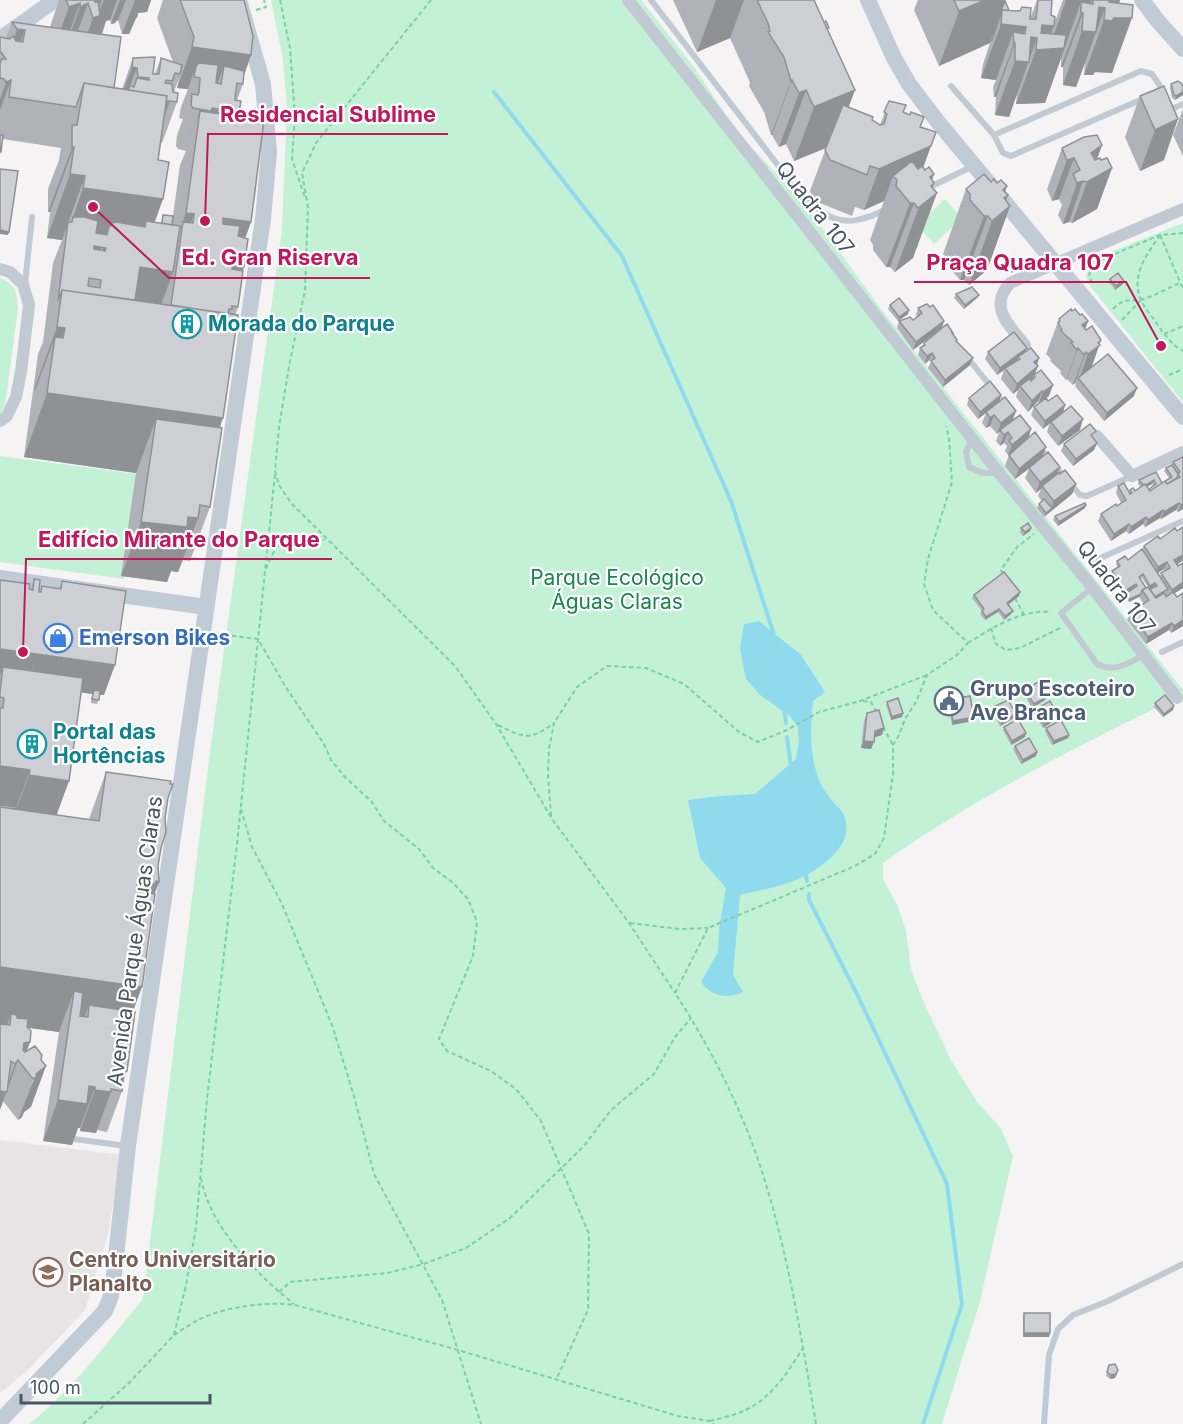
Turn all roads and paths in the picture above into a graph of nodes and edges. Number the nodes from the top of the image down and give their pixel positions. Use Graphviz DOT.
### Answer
graph roads {
  1 [pos="54,0"];
  2 [pos="239,0"];
  3 [pos="280,0"];
  4 [pos="431,0"];
  5 [pos="628,0"];
  6 [pos="651,0"];
  7 [pos="868,0"];
  8 [pos="1142,0"];
  9 [pos="0,39"];
  10 [pos="1183,49"];
  11 [pos="951,86"];
  12 [pos="1162,90"];
  13 [pos="1183,104"];
  14 [pos="1174,108"];
  15 [pos="1157,115"];
  16 [pos="994,135"];
  17 [pos="974,166"];
  18 [pos="922,191"];
  19 [pos="308,207"];
  20 [pos="892,207"];
  21 [pos="1183,209"];
  22 [pos="32,217"];
  23 [pos="1183,233"];
  24 [pos="1160,235"];
  25 [pos="1054,263"];
  26 [pos="0,269"];
  27 [pos="1180,283"];
  28 [pos="1183,289"];
  29 [pos="25,291"];
  30 [pos="1098,291"];
  31 [pos="1141,300"];
  32 [pos="1183,326"];
  33 [pos="1164,334"];
  34 [pos="1025,345"];
  35 [pos="1183,351"];
  36 [pos="966,356"];
  37 [pos="1183,369"];
  38 [pos="1168,375"];
  39 [pos="1009,410"];
  40 [pos="1183,417"];
  41 [pos="0,421"];
  42 [pos="946,426"];
  43 [pos="1031,436"];
  44 [pos="1097,436"];
  45 [pos="972,439"];
  46 [pos="1183,452"];
  47 [pos="275,471"];
  48 [pos="999,473"];
  49 [pos="1132,476"];
  50 [pos="1183,521"];
  51 [pos="1043,526"];
  52 [pos="328,541"];
  53 [pos="1094,561"];
  54 [pos="264,575"];
  55 [pos="0,578"];
  56 [pos="1006,579"];
  57 [pos="1092,587"];
  58 [pos="1015,597"];
  59 [pos="206,607"];
  60 [pos="1061,613"];
  61 [pos="1023,615"];
  62 [pos="1068,624"];
  63 [pos="991,628"];
  64 [pos="203,633"];
  65 [pos="258,639"];
  66 [pos="1183,642"];
  67 [pos="968,643"];
  68 [pos="1162,652"];
  69 [pos="1144,655"];
  70 [pos="927,675"];
  71 [pos="1177,698"];
  72 [pos="860,701"];
  73 [pos="879,716"];
  74 [pos="554,723"];
  75 [pos="496,724"];
  76 [pos="882,725"];
  77 [pos="893,745"];
  78 [pos="241,806"];
  79 [pos="552,819"];
  80 [pos="629,923"];
  81 [pos="708,928"];
  82 [pos="675,993"];
  83 [pos="691,1018"];
  84 [pos="57,1137"];
  85 [pos="128,1146"];
  86 [pos="562,1166"];
  87 [pos="200,1176"];
  88 [pos="424,1264"];
  89 [pos="1183,1264"];
  90 [pos="279,1292"];
  91 [pos="295,1305"];
  92 [pos="174,1335"];
  93 [pos="803,1348"];
  94 [pos="458,1350"];
  95 [pos="556,1380"];
  96 [pos="0,1420"];
  97 [pos="710,1421"];
  98 [pos="83,1424"];
  99 [pos="481,1424"];
  100 [pos="714,1424"];
  101 [pos="816,1424"];
  102 [pos="1044,1424"];
  1 -- 9 [label="street"];
  2 -- 59 [label="street, Avenida Parque Águas Claras"];
  3 -- 19 [label="path"];
  4 -- 19 [label="path"];
  5 -- 45 [label="street, Quadra 107"];
  6 -- 20 [label="lane"];
  7 -- 17 [label="street"];
  8 -- 10 [label="street"];
  11 -- 16 [label="lane"];
  12 -- 14 [label="lane"];
  12 -- 16 [label="lane"];
  12 -- 16 [label="lane"];
  13 -- 14 [label="lane"];
  14 -- 15 [label="lane"];
  17 -- 18 [label="lane"];
  17 -- 25 [label="street"];
  19 -- 47 [label="path"];
  21 -- 25 [label="street"];
  22 -- 29 [label="lane"];
  23 -- 24 [label="path"];
  24 -- 27 [label="path"];
  24 -- 30 [label="path"];
  24 -- 31 [label="path"];
  25 -- 34 [label="street"];
  25 -- 40 [label="street"];
  26 -- 29 [label="street"];
  27 -- 28 [label="path"];
  27 -- 31 [label="path"];
  29 -- 41 [label="street"];
  31 -- 31 [label="path"];
  31 -- 33 [label="path"];
  32 -- 33 [label="path"];
  33 -- 35 [label="path"];
  36 -- 39 [label="lane"];
  37 -- 38 [label="path"];
  42 -- 67 [label="path"];
  43 -- 49 [label="lane"];
  44 -- 49 [label="street"];
  45 -- 48 [label="street, Quadra 107"];
  45 -- 48 [label="lane"];
  46 -- 49 [label="street"];
  47 -- 52 [label="path"];
  47 -- 54 [label="path"];
  48 -- 51 [label="street, Quadra 107"];
  50 -- 53 [label="lane"];
  51 -- 56 [label="path"];
  51 -- 57 [label="street, Quadra 107"];
  52 -- 54 [label="path"];
  52 -- 75 [label="path"];
  54 -- 65 [label="path"];
  55 -- 59 [label="street"];
  57 -- 60 [label="lane"];
  57 -- 69 [label="street, Quadra 107"];
  58 -- 61 [label="path"];
  59 -- 64 [label="street, Avenida Parque Águas Claras"];
  60 -- 61 [label="path"];
  60 -- 62 [label="lane"];
  61 -- 63 [label="path"];
  62 -- 63 [label="path"];
  62 -- 69 [label="lane"];
  63 -- 67 [label="path"];
  64 -- 65 [label="path"];
  64 -- 85 [label="street, Avenida Parque Águas Claras"];
  65 -- 78 [label="path"];
  65 -- 86 [label="path"];
  66 -- 68 [label="lane"];
  67 -- 70 [label="path"];
  69 -- 71 [label="street, Quadra 107"];
  70 -- 72 [label="path"];
  70 -- 77 [label="path"];
  72 -- 73 [label="path"];
  72 -- 74 [label="path"];
  74 -- 75 [label="path"];
  74 -- 79 [label="path"];
  75 -- 79 [label="path"];
  76 -- 77 [label="path"];
  77 -- 81 [label="path"];
  78 -- 87 [label="path"];
  78 -- 88 [label="path"];
  79 -- 80 [label="path"];
  80 -- 81 [label="path"];
  80 -- 82 [label="path"];
  81 -- 82 [label="path"];
  82 -- 83 [label="path"];
  83 -- 86 [label="path"];
  83 -- 93 [label="path"];
  84 -- 85 [label="lane"];
  85 -- 96 [label="street, Avenida Parque Águas Claras"];
  86 -- 88 [label="path"];
  86 -- 95 [label="path"];
  87 -- 90 [label="path"];
  87 -- 92 [label="path"];
  88 -- 90 [label="path"];
  88 -- 94 [label="path"];
  89 -- 102 [label="lane"];
  90 -- 91 [label="path"];
  91 -- 92 [label="path"];
  91 -- 94 [label="path"];
  92 -- 98 [label="path"];
  93 -- 97 [label="path"];
  93 -- 101 [label="path"];
  94 -- 95 [label="path"];
  94 -- 99 [label="path"];
  95 -- 97 [label="path"];
  97 -- 100 [label="path"];
}
